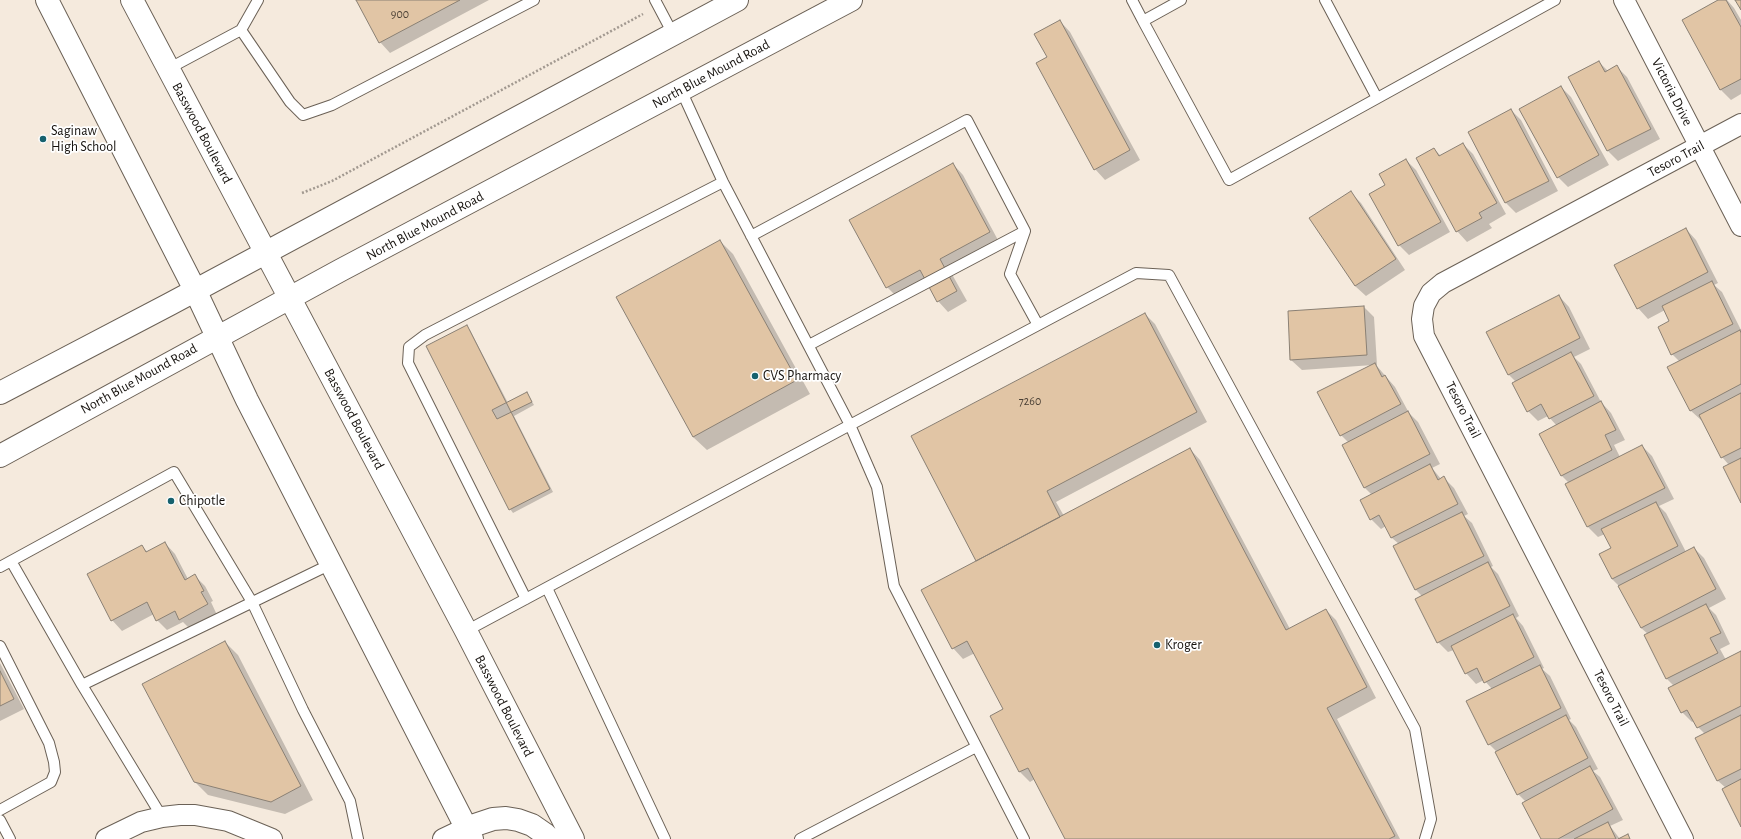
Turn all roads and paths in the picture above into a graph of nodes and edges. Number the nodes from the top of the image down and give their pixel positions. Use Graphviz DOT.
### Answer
graph roads {
  1 [pos="46,0"];
  2 [pos="132,0"];
  3 [pos="258,0"];
  4 [pos="534,0"];
  5 [pos="737,0"];
  6 [pos="851,0"];
  7 [pos="1132,0"];
  8 [pos="1181,0"];
  9 [pos="1325,0"];
  10 [pos="1555,0"];
  11 [pos="1624,0"];
  12 [pos="656,3"];
  13 [pos="1143,21"];
  14 [pos="241,30"];
  15 [pos="674,34"];
  16 [pos="168,69"];
  17 [pos="681,90"];
  18 [pos="1378,98"];
  19 [pos="1741,124"];
  20 [pos="1700,146"];
  21 [pos="723,182"];
  22 [pos="302,193"];
  23 [pos="1741,226"];
  24 [pos="1025,230"];
  25 [pos="751,236"];
  26 [pos="266,252"];
  27 [pos="195,290"];
  28 [pos="290,297"];
  29 [pos="1038,326"];
  30 [pos="218,338"];
  31 [pos="809,345"];
  32 [pos="0,393"];
  33 [pos="850,425"];
  34 [pos="0,456"];
  35 [pos="11,561"];
  36 [pos="331,564"];
  37 [pos="0,568"];
  38 [pos="547,588"];
  39 [pos="526,599"];
  40 [pos="252,602"];
  41 [pos="466,631"];
  42 [pos="0,646"];
  43 [pos="82,686"];
  44 [pos="976,747"];
  45 [pos="0,810"];
  46 [pos="162,817"];
  47 [pos="0,820"];
  48 [pos="469,833"];
  49 [pos="10,839"];
  50 [pos="106,839"];
  51 [pos="272,839"];
  52 [pos="358,839"];
  53 [pos="443,839"];
  54 [pos="550,839"];
  55 [pos="573,839"];
  56 [pos="665,839"];
  57 [pos="800,839"];
  58 [pos="1024,839"];
  59 [pos="1424,839"];
  60 [pos="1683,839"];
  1 -- 27 [label="main road"];
  2 -- 16 [label="main road, Basswood Boulevard"];
  3 -- 14 [label="lane"];
  4 -- 14 [label="lane"];
  5 -- 15 [label="main road"];
  6 -- 17 [label="main road, North Blue Mound Road"];
  7 -- 13 [label="lane"];
  8 -- 13 [label="lane"];
  9 -- 18 [label="lane"];
  10 -- 18 [label="lane"];
  11 -- 20 [label="street, Victoria Drive"];
  12 -- 15 [label="lane"];
  12 -- 22 [label="path"];
  13 -- 18 [label="lane"];
  14 -- 16 [label="lane"];
  15 -- 26 [label="main road"];
  16 -- 26 [label="main road, Basswood Boulevard"];
  17 -- 21 [label="lane"];
  17 -- 28 [label="main road, North Blue Mound Road"];
  19 -- 20 [label="street, Tesoro Trail"];
  20 -- 23 [label="street, Victoria Drive"];
  20 -- 60 [label="street, Tesoro Trail"];
  21 -- 25 [label="lane"];
  21 -- 39 [label="lane"];
  24 -- 25 [label="lane"];
  24 -- 29 [label="lane"];
  24 -- 31 [label="lane"];
  25 -- 31 [label="lane"];
  26 -- 27 [label="main road"];
  26 -- 28 [label="main road, Basswood Boulevard"];
  27 -- 30 [label="main road"];
  27 -- 32 [label="main road"];
  28 -- 30 [label="main road, North Blue Mound Road"];
  28 -- 41 [label="main road, Basswood Boulevard"];
  29 -- 33 [label="lane"];
  29 -- 59 [label="lane"];
  30 -- 34 [label="main road, North Blue Mound Road"];
  30 -- 36 [label="main road"];
  31 -- 33 [label="lane"];
  33 -- 38 [label="lane"];
  33 -- 44 [label="lane"];
  35 -- 37 [label="lane"];
  35 -- 40 [label="lane"];
  35 -- 43 [label="lane"];
  36 -- 40 [label="lane"];
  36 -- 48 [label="main road"];
  38 -- 39 [label="lane"];
  38 -- 56 [label="lane"];
  39 -- 41 [label="lane"];
  40 -- 43 [label="lane"];
  40 -- 52 [label="lane"];
  41 -- 55 [label="main road, Basswood Boulevard"];
  42 -- 45 [label="lane"];
  43 -- 46 [label="lane"];
  44 -- 57 [label="lane"];
  44 -- 58 [label="lane"];
  46 -- 50 [label="street"];
  46 -- 51 [label="street"];
  47 -- 49 [label="lane"];
  48 -- 53 [label="street"];
  48 -- 54 [label="main road"];
}
